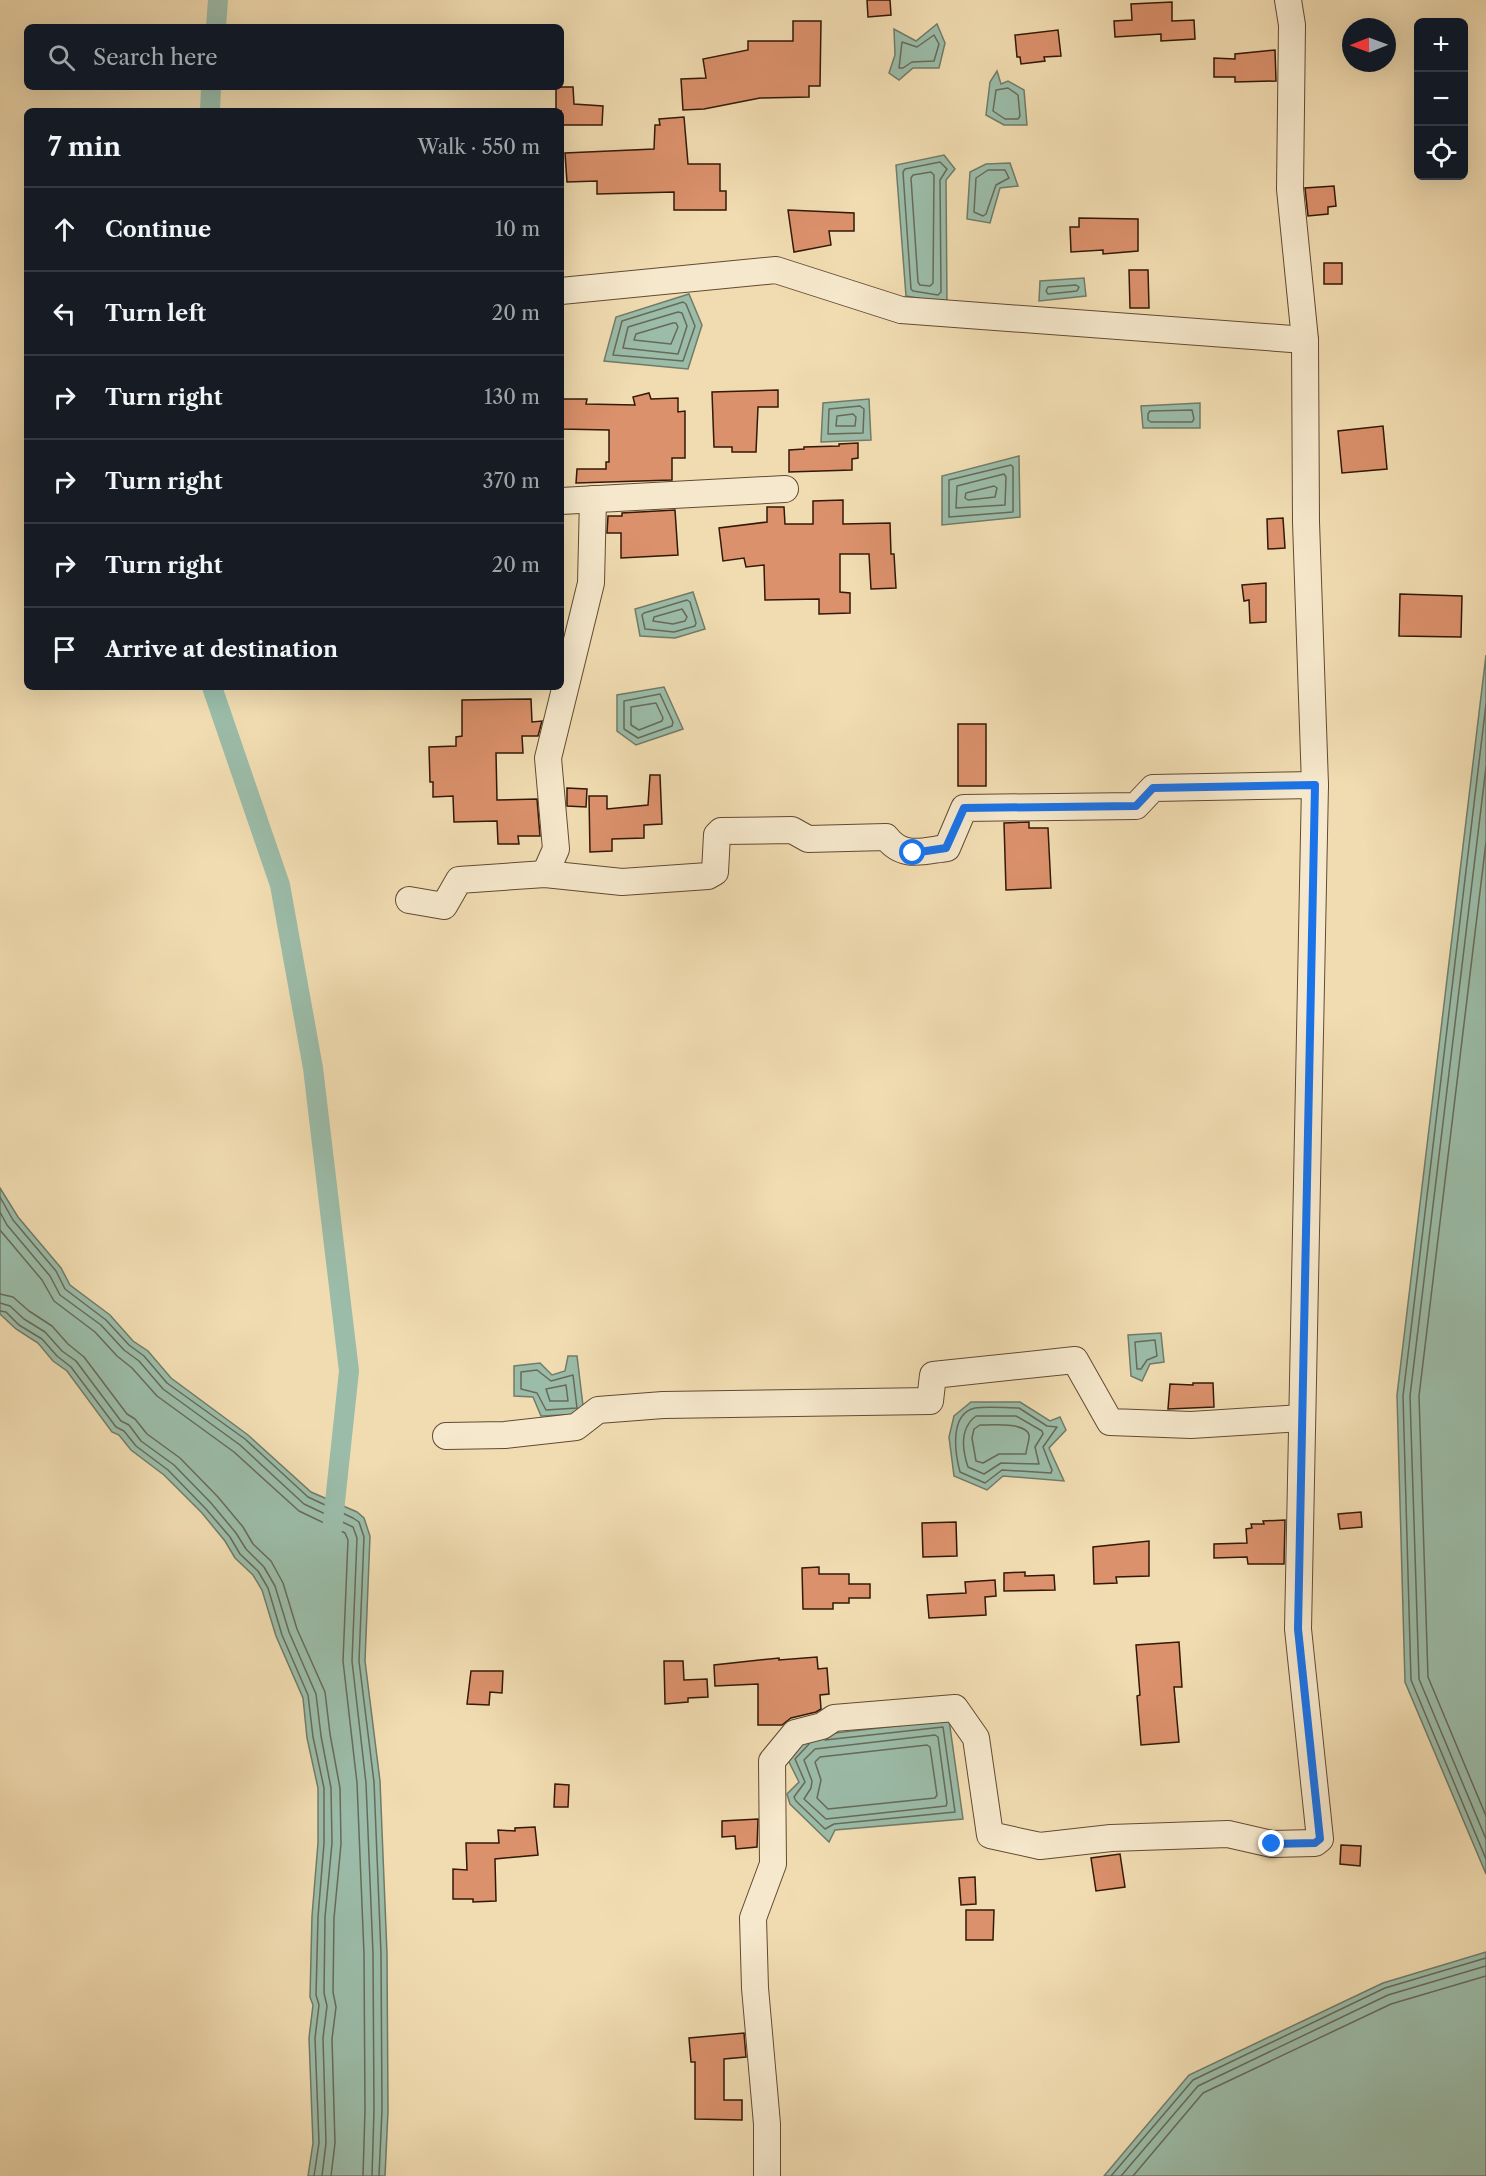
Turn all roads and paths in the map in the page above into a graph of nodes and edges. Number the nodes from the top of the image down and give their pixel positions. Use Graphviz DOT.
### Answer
graph roads {
  1 [pos="1288,0"];
  2 [pos="564,291"];
  3 [pos="1305,340"];
  4 [pos="785,489"];
  5 [pos="593,499"];
  6 [pos="564,501"];
  7 [pos="1315,785"];
  8 [pos="545,874"];
  9 [pos="409,900"];
  10 [pos="1302,1418"];
  11 [pos="447,1436"];
  12 [pos="767,2176"];
  1 -- 3 [label="street"];
  2 -- 3 [label="street"];
  3 -- 7 [label="street"];
  4 -- 5 [label="street"];
  5 -- 6 [label="street"];
  5 -- 8 [label="street"];
  7 -- 8 [label="street"];
  7 -- 10 [label="street"];
  8 -- 9 [label="street"];
  10 -- 11 [label="street"];
  10 -- 12 [label="street"];
}
